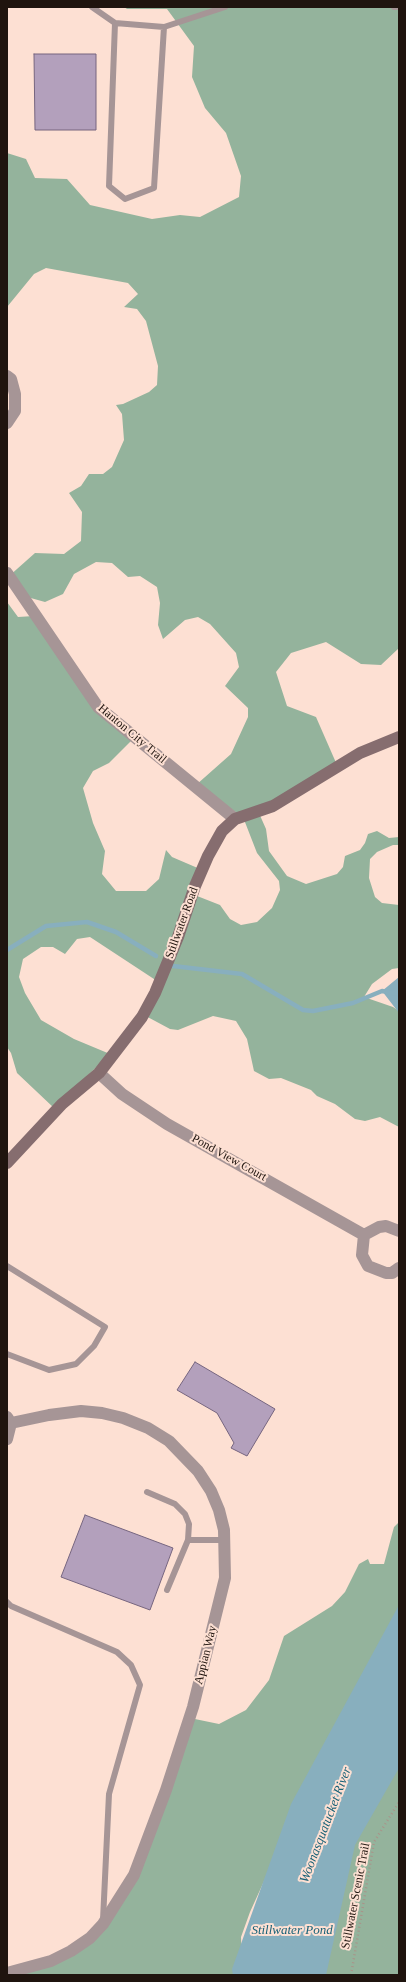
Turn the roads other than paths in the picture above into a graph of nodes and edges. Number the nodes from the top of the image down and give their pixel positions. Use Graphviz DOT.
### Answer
graph roads {
  1 [pos="92,7"];
  2 [pos="225,7"];
  3 [pos="394,7"];
  4 [pos="399,7"];
  5 [pos="115,23"];
  6 [pos="164,27"];
  7 [pos="7,376"];
  8 [pos="7,424"];
  9 [pos="7,573"];
  10 [pos="399,737"];
  11 [pos="235,820"];
  12 [pos="99,1073"];
  13 [pos="7,1164"];
  14 [pos="399,1231"];
  15 [pos="364,1235"];
  16 [pos="7,1266"];
  17 [pos="399,1268"];
  18 [pos="7,1354"];
  19 [pos="9,1420"];
  20 [pos="7,1439"];
  21 [pos="147,1492"];
  22 [pos="188,1540"];
  23 [pos="224,1540"];
  24 [pos="167,1590"];
  25 [pos="7,1602"];
  26 [pos="103,1924"];
  27 [pos="7,1973"];
  1 -- 5 [label="lane"];
  2 -- 6 [label="lane"];
  3 -- 4 [label="lane"];
  5 -- 6 [label="lane"];
  5 -- 6 [label="lane"];
  7 -- 8 [label="street"];
  9 -- 11 [label="street, Hanton City Trail"];
  10 -- 11 [label="street, Stillwater Road"];
  11 -- 12 [label="street, Stillwater Road"];
  12 -- 13 [label="street, Stillwater Road"];
  12 -- 15 [label="street, Pond View Court"];
  14 -- 15 [label="street"];
  15 -- 17 [label="street"];
  16 -- 18 [label="lane"];
  19 -- 20 [label="street, Appian Way"];
  19 -- 23 [label="street, Appian Way"];
  21 -- 22 [label="lane"];
  22 -- 23 [label="lane"];
  22 -- 24 [label="lane"];
  23 -- 26 [label="street, Appian Way"];
  25 -- 26 [label="lane"];
  26 -- 27 [label="street, Appian Way"];
}
